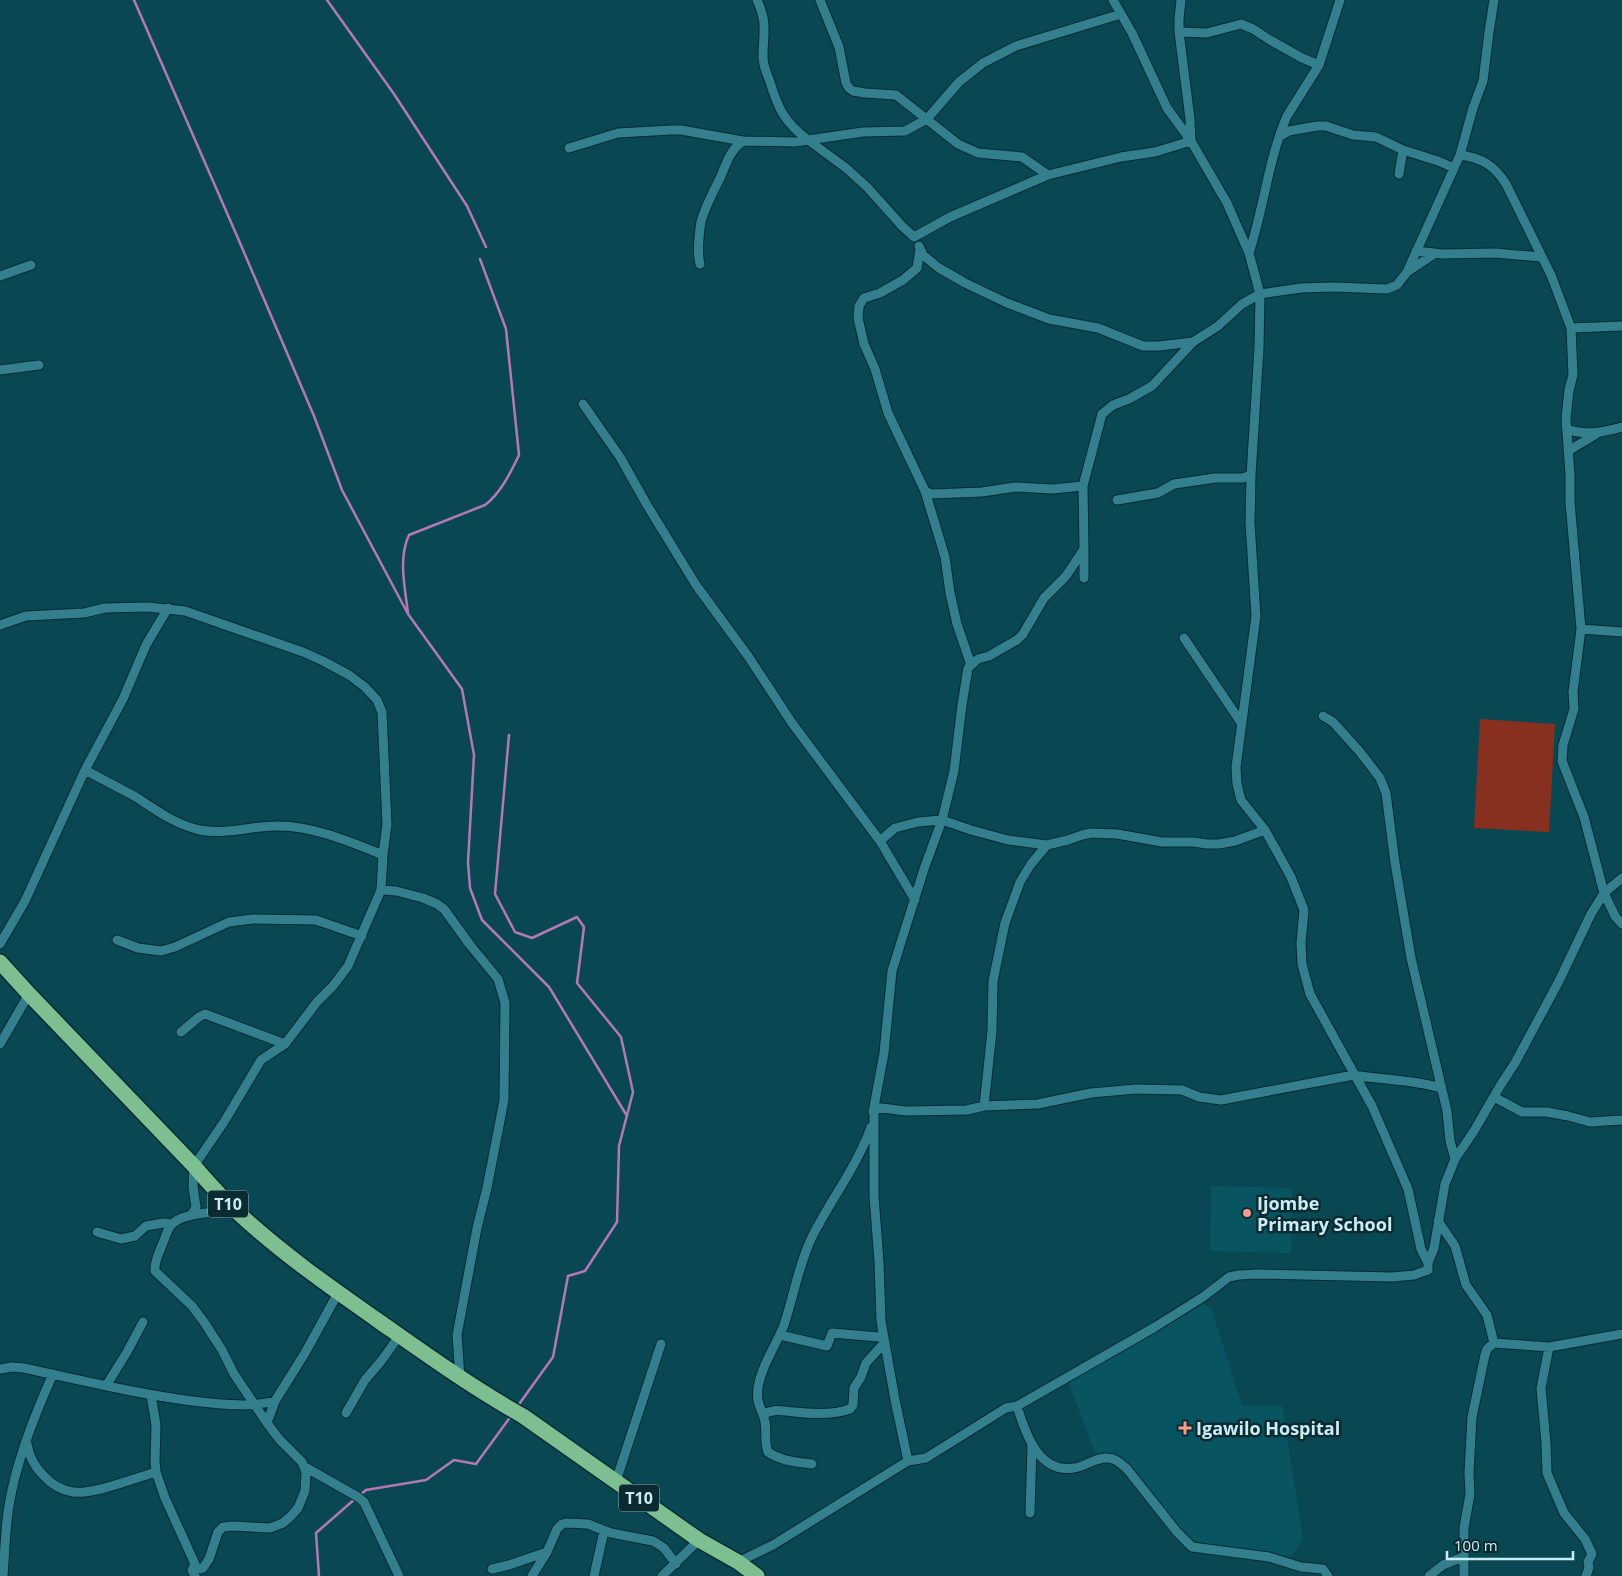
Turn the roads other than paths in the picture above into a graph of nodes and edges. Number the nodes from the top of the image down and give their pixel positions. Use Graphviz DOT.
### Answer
graph roads {
  1 [pos="757,0"];
  2 [pos="820,0"];
  3 [pos="1114,0"];
  4 [pos="1181,0"];
  5 [pos="1340,0"];
  6 [pos="1494,0"];
  7 [pos="1121,14"];
  8 [pos="1179,32"];
  9 [pos="1319,65"];
  10 [pos="927,119"];
  11 [pos="1280,136"];
  12 [pos="743,140"];
  13 [pos="808,140"];
  14 [pos="1191,142"];
  15 [pos="569,148"];
  16 [pos="1403,150"];
  17 [pos="1460,155"];
  18 [pos="1454,168"];
  19 [pos="1399,174"];
  20 [pos="1048,175"];
  21 [pos="914,237"];
  22 [pos="920,250"];
  23 [pos="1416,251"];
  24 [pos="1249,253"];
  25 [pos="1434,254"];
  26 [pos="1541,257"];
  27 [pos="700,264"];
  28 [pos="31,266"];
  29 [pos="1407,272"];
  30 [pos="0,276"];
  31 [pos="1260,294"];
  32 [pos="1622,326"];
  33 [pos="1571,328"];
  34 [pos="1193,342"];
  35 [pos="39,365"];
  36 [pos="0,370"];
  37 [pos="583,404"];
  38 [pos="1622,427"];
  39 [pos="1567,428"];
  40 [pos="1598,433"];
  41 [pos="1568,451"];
  42 [pos="1251,476"];
  43 [pos="1083,486"];
  44 [pos="925,491"];
  45 [pos="1117,500"];
  46 [pos="1084,548"];
  47 [pos="1084,578"];
  48 [pos="168,608"];
  49 [pos="0,625"];
  50 [pos="1580,629"];
  51 [pos="1622,632"];
  52 [pos="1184,638"];
  53 [pos="971,665"];
  54 [pos="1323,716"];
  55 [pos="1242,724"];
  56 [pos="85,770"];
  57 [pos="942,820"];
  58 [pos="1266,830"];
  59 [pos="880,841"];
  60 [pos="1047,845"];
  61 [pos="383,855"];
  62 [pos="1622,878"];
  63 [pos="381,890"];
  64 [pos="1604,893"];
  65 [pos="915,900"];
  66 [pos="1622,924"];
  67 [pos="362,936"];
  68 [pos="117,940"];
  69 [pos="0,944"];
  70 [pos="0,962"];
  71 [pos="29,994"];
  72 [pos="181,1032"];
  73 [pos="0,1044"];
  74 [pos="285,1044"];
  75 [pos="1354,1075"];
  76 [pos="1441,1088"];
  77 [pos="1494,1097"];
  78 [pos="984,1106"];
  79 [pos="874,1107"];
  80 [pos="1622,1120"];
  81 [pos="1455,1159"];
  82 [pos="194,1166"];
  83 [pos="236,1211"];
  84 [pos="192,1214"];
  85 [pos="1438,1221"];
  86 [pos="172,1224"];
  87 [pos="97,1232"];
  88 [pos="1428,1263"];
  89 [pos="338,1293"];
  90 [pos="143,1322"];
  91 [pos="1622,1334"];
  92 [pos="780,1335"];
  93 [pos="399,1336"];
  94 [pos="884,1338"];
  95 [pos="1494,1343"];
  96 [pos="661,1344"];
  97 [pos="1549,1347"];
  98 [pos="0,1369"];
  99 [pos="53,1374"];
  100 [pos="460,1378"];
  101 [pos="106,1386"];
  102 [pos="151,1396"];
  103 [pos="275,1401"];
  104 [pos="254,1404"];
  105 [pos="1017,1406"];
  106 [pos="346,1413"];
  107 [pos="763,1414"];
  108 [pos="267,1423"];
  109 [pos="26,1441"];
  110 [pos="1032,1445"];
  111 [pos="908,1462"];
  112 [pos="812,1464"];
  113 [pos="304,1467"];
  114 [pos="156,1472"];
  115 [pos="616,1482"];
  116 [pos="1030,1514"];
  117 [pos="604,1532"];
  118 [pos="699,1540"];
  119 [pos="547,1552"];
  120 [pos="1463,1556"];
  121 [pos="738,1562"];
  122 [pos="676,1564"];
  123 [pos="1297,1566"];
  124 [pos="492,1569"];
  125 [pos="194,1573"];
  126 [pos="3,1576"];
  127 [pos="399,1576"];
  128 [pos="532,1576"];
  129 [pos="594,1576"];
  130 [pos="662,1576"];
  131 [pos="757,1576"];
  132 [pos="1293,1576"];
  133 [pos="1328,1576"];
  134 [pos="1429,1576"];
  135 [pos="1464,1576"];
  136 [pos="1586,1576"];
  1 -- 13 [label="street"];
  2 -- 10 [label="street"];
  3 -- 7 [label="street"];
  4 -- 8 [label="street"];
  5 -- 9 [label="street"];
  6 -- 17 [label="street"];
  7 -- 10 [label="street"];
  7 -- 14 [label="street"];
  8 -- 9 [label="street"];
  8 -- 14 [label="street"];
  9 -- 11 [label="street"];
  10 -- 13 [label="street"];
  10 -- 20 [label="street"];
  11 -- 16 [label="street"];
  11 -- 24 [label="street"];
  12 -- 13 [label="street"];
  12 -- 15 [label="street"];
  12 -- 27 [label="street"];
  13 -- 21 [label="street"];
  14 -- 20 [label="street"];
  14 -- 24 [label="street"];
  16 -- 18 [label="street"];
  16 -- 19 [label="street"];
  17 -- 18 [label="street"];
  17 -- 26 [label="street"];
  18 -- 23 [label="street"];
  20 -- 21 [label="street"];
  21 -- 22 [label="street"];
  22 -- 34 [label="street"];
  22 -- 44 [label="street"];
  23 -- 25 [label="street"];
  23 -- 29 [label="street"];
  24 -- 31 [label="street"];
  25 -- 26 [label="street"];
  25 -- 29 [label="street"];
  26 -- 33 [label="street"];
  28 -- 30 [label="street"];
  29 -- 31 [label="street"];
  31 -- 34 [label="street"];
  31 -- 42 [label="street"];
  32 -- 33 [label="street"];
  33 -- 39 [label="street"];
  34 -- 43 [label="street"];
  35 -- 36 [label="street"];
  37 -- 59 [label="street"];
  38 -- 40 [label="street"];
  39 -- 40 [label="street"];
  39 -- 41 [label="street"];
  40 -- 41 [label="street"];
  41 -- 50 [label="street"];
  42 -- 45 [label="street"];
  42 -- 55 [label="street"];
  43 -- 44 [label="street"];
  43 -- 46 [label="street"];
  44 -- 53 [label="street"];
  46 -- 47 [label="street"];
  46 -- 53 [label="street"];
  48 -- 49 [label="street"];
  48 -- 56 [label="street"];
  48 -- 61 [label="street"];
  50 -- 51 [label="street"];
  50 -- 64 [label="street"];
  52 -- 55 [label="street"];
  53 -- 57 [label="street"];
  54 -- 76 [label="street"];
  55 -- 58 [label="street"];
  56 -- 61 [label="street"];
  56 -- 69 [label="street"];
  57 -- 59 [label="street"];
  57 -- 60 [label="street"];
  57 -- 65 [label="street"];
  58 -- 60 [label="street"];
  58 -- 75 [label="street"];
  59 -- 65 [label="street"];
  60 -- 78 [label="street"];
  61 -- 63 [label="street"];
  62 -- 64 [label="street"];
  63 -- 67 [label="street"];
  63 -- 100 [label="street"];
  64 -- 66 [label="street"];
  64 -- 77 [label="street"];
  65 -- 79 [label="street"];
  67 -- 68 [label="street"];
  67 -- 74 [label="street"];
  70 -- 71 [label="highway, T10"];
  71 -- 73 [label="street"];
  71 -- 82 [label="highway, T10"];
  72 -- 74 [label="street"];
  74 -- 82 [label="street"];
  75 -- 76 [label="street"];
  75 -- 78 [label="street"];
  75 -- 88 [label="street"];
  76 -- 81 [label="street"];
  77 -- 80 [label="street"];
  77 -- 81 [label="street"];
  78 -- 79 [label="street"];
  79 -- 92 [label="street"];
  79 -- 94 [label="street"];
  81 -- 85 [label="street"];
  82 -- 83 [label="highway, T10"];
  82 -- 84 [label="street"];
  83 -- 84 [label="street"];
  83 -- 89 [label="highway, T10"];
  84 -- 86 [label="street"];
  85 -- 88 [label="street"];
  85 -- 95 [label="street"];
  86 -- 87 [label="street"];
  86 -- 104 [label="street"];
  88 -- 105 [label="street"];
  89 -- 93 [label="highway, T10"];
  89 -- 103 [label="street"];
  90 -- 101 [label="street"];
  91 -- 97 [label="street"];
  92 -- 94 [label="street"];
  92 -- 107 [label="street"];
  93 -- 100 [label="highway, T10"];
  93 -- 106 [label="street"];
  94 -- 107 [label="street"];
  94 -- 111 [label="street"];
  95 -- 97 [label="street"];
  95 -- 120 [label="street"];
  96 -- 115 [label="street"];
  97 -- 136 [label="street"];
  98 -- 99 [label="street"];
  99 -- 101 [label="street"];
  99 -- 109 [label="street"];
  100 -- 115 [label="highway, T10"];
  101 -- 102 [label="street"];
  102 -- 104 [label="street"];
  102 -- 114 [label="street"];
  103 -- 104 [label="street"];
  103 -- 108 [label="street"];
  104 -- 108 [label="street"];
  105 -- 110 [label="street"];
  105 -- 111 [label="street"];
  107 -- 112 [label="street"];
  108 -- 113 [label="street"];
  109 -- 114 [label="street"];
  109 -- 126 [label="street"];
  110 -- 116 [label="street"];
  110 -- 123 [label="street"];
  111 -- 121 [label="street"];
  113 -- 125 [label="street"];
  113 -- 127 [label="street"];
  114 -- 125 [label="street"];
  115 -- 118 [label="highway, T10"];
  117 -- 119 [label="street"];
  117 -- 122 [label="street"];
  117 -- 129 [label="street"];
  118 -- 121 [label="highway, T10"];
  118 -- 122 [label="street"];
  119 -- 124 [label="street"];
  119 -- 128 [label="street"];
  120 -- 134 [label="street"];
  120 -- 135 [label="street"];
  121 -- 131 [label="highway, T10"];
  122 -- 130 [label="street"];
  123 -- 132 [label="street"];
  123 -- 133 [label="street"];
}
